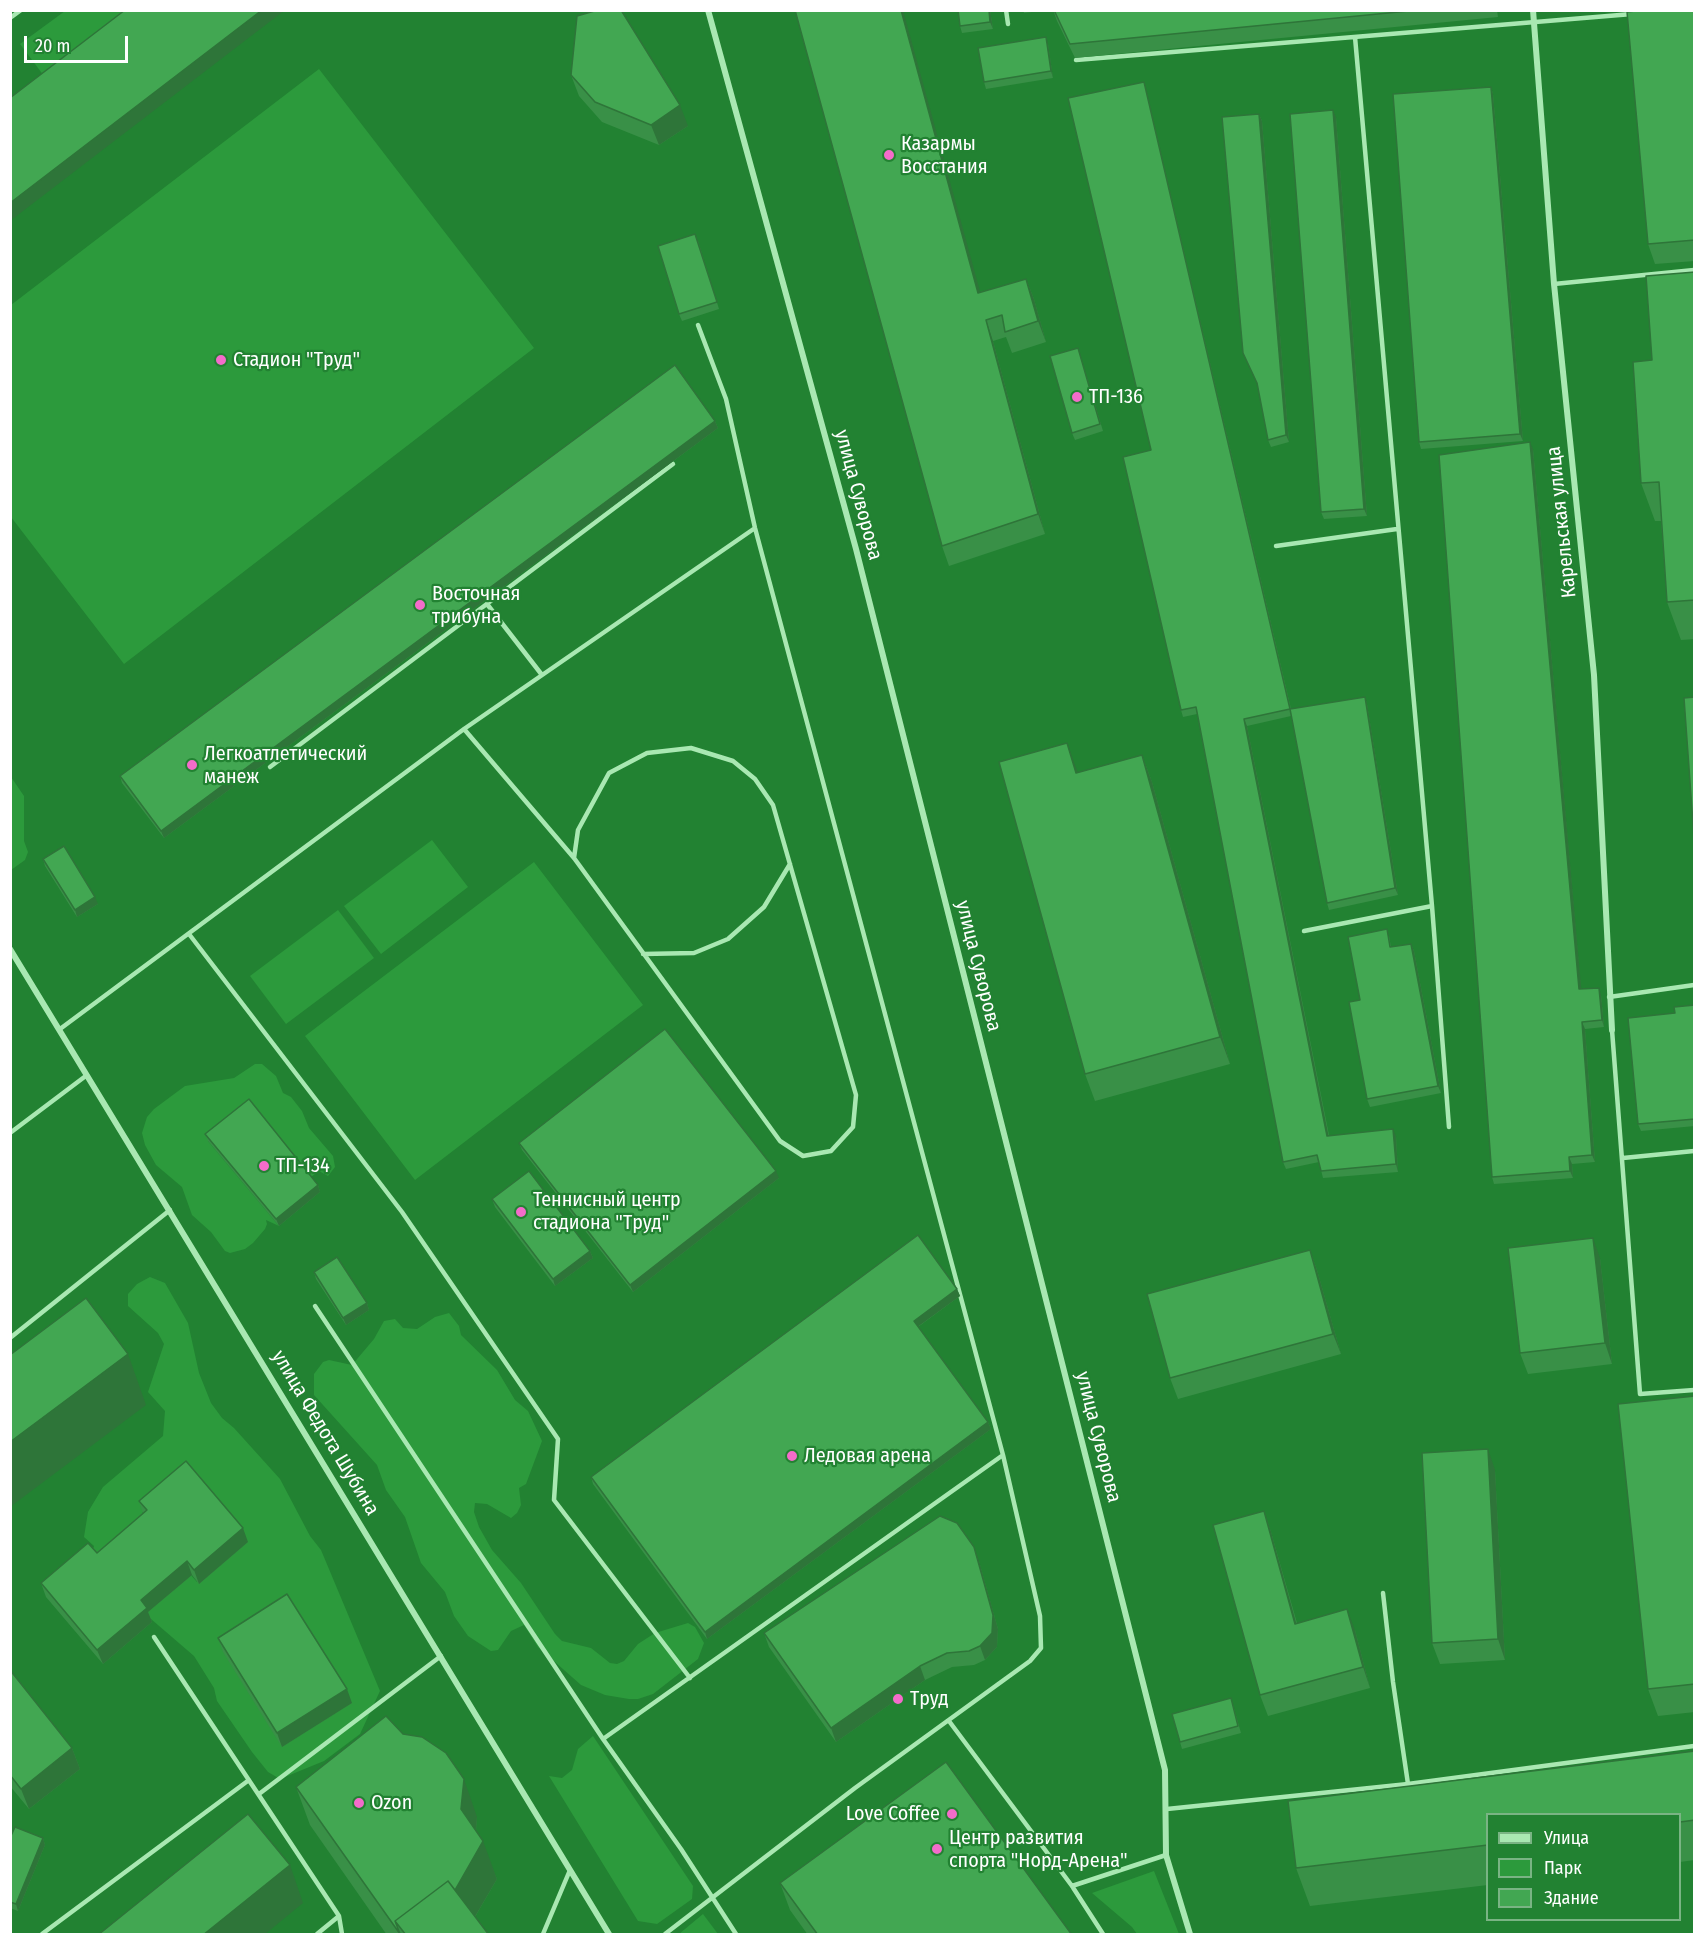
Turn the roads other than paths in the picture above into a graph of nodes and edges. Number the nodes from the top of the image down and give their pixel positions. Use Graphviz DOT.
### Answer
graph roads {
  1 [pos="21,10"];
  2 [pos="708,10"];
  3 [pos="1006,10"];
  4 [pos="1533,10"];
  5 [pos="1639,14"];
  6 [pos="10,18"];
  7 [pos="1534,22"];
  8 [pos="1008,24"];
  9 [pos="1355,37"];
  10 [pos="1076,60"];
  11 [pos="1695,270"];
  12 [pos="1554,284"];
  13 [pos="698,325"];
  14 [pos="673,464"];
  15 [pos="755,528"];
  16 [pos="1397,530"];
  17 [pos="1276,546"];
  18 [pos="487,604"];
  19 [pos="542,675"];
  20 [pos="464,729"];
  21 [pos="270,766"];
  22 [pos="574,858"];
  23 [pos="790,864"];
  24 [pos="1432,906"];
  25 [pos="1304,932"];
  26 [pos="189,934"];
  27 [pos="10,949"];
  28 [pos="643,954"];
  29 [pos="1695,985"];
  30 [pos="1609,996"];
  31 [pos="60,1029"];
  32 [pos="1612,1030"];
  33 [pos="88,1074"];
  34 [pos="1449,1127"];
  35 [pos="10,1133"];
  36 [pos="1695,1151"];
  37 [pos="1623,1158"];
  38 [pos="170,1209"];
  39 [pos="315,1306"];
  40 [pos="10,1338"];
  41 [pos="1695,1390"];
  42 [pos="1003,1455"];
  43 [pos="1383,1593"];
  44 [pos="154,1637"];
  45 [pos="441,1656"];
  46 [pos="690,1678"];
  47 [pos="949,1721"];
  48 [pos="603,1739"];
  49 [pos="1695,1746"];
  50 [pos="249,1780"];
  51 [pos="1408,1784"];
  52 [pos="259,1794"];
  53 [pos="1167,1809"];
  54 [pos="1166,1855"];
  55 [pos="570,1870"];
  56 [pos="1072,1886"];
  57 [pos="712,1899"];
  58 [pos="339,1916"];
  59 [pos="42,1935"];
  60 [pos="317,1935"];
  61 [pos="342,1935"];
  62 [pos="543,1935"];
  63 [pos="609,1935"];
  64 [pos="665,1935"];
  65 [pos="736,1935"];
  66 [pos="1103,1935"];
  67 [pos="1190,1935"];
  1 -- 6 [label="lane"];
  2 -- 53 [label="street, улица Суворова"];
  3 -- 8 [label="lane"];
  4 -- 7 [label="street, Карельская улица"];
  5 -- 7 [label="lane"];
  7 -- 9 [label="lane"];
  7 -- 12 [label="street, Карельская улица"];
  9 -- 10 [label="lane"];
  9 -- 16 [label="lane"];
  11 -- 12 [label="lane"];
  12 -- 30 [label="street, Карельская улица"];
  13 -- 15 [label="lane"];
  14 -- 18 [label="lane"];
  15 -- 19 [label="lane"];
  15 -- 42 [label="lane"];
  16 -- 17 [label="lane"];
  16 -- 24 [label="lane"];
  18 -- 19 [label="lane"];
  18 -- 21 [label="lane"];
  19 -- 20 [label="lane"];
  20 -- 22 [label="lane"];
  20 -- 26 [label="lane"];
  22 -- 23 [label="lane"];
  22 -- 28 [label="lane"];
  23 -- 28 [label="lane"];
  23 -- 28 [label="lane"];
  24 -- 25 [label="lane"];
  24 -- 34 [label="lane"];
  26 -- 31 [label="lane"];
  26 -- 46 [label="lane"];
  27 -- 31 [label="street, улица Федота Шубина"];
  29 -- 30 [label="lane"];
  30 -- 32 [label="street, Карельская улица"];
  31 -- 33 [label="street, улица Федота Шубина"];
  32 -- 37 [label="lane"];
  33 -- 35 [label="lane"];
  33 -- 38 [label="street, улица Федота Шубина"];
  36 -- 37 [label="lane"];
  37 -- 41 [label="lane"];
  38 -- 40 [label="lane"];
  38 -- 45 [label="street, улица Федота Шубина"];
  39 -- 48 [label="lane"];
  42 -- 46 [label="lane"];
  42 -- 47 [label="lane"];
  43 -- 51 [label="lane"];
  44 -- 50 [label="lane"];
  45 -- 52 [label="lane"];
  45 -- 55 [label="street, улица Федота Шубина"];
  46 -- 48 [label="lane"];
  47 -- 56 [label="lane"];
  47 -- 57 [label="lane"];
  48 -- 57 [label="lane"];
  49 -- 51 [label="lane"];
  50 -- 52 [label="lane"];
  50 -- 59 [label="lane"];
  51 -- 53 [label="lane"];
  52 -- 58 [label="lane"];
  53 -- 54 [label="street, улица Суворова"];
  54 -- 56 [label="lane"];
  54 -- 67 [label="street, улица Суворова"];
  55 -- 62 [label="lane"];
  55 -- 63 [label="street, улица Федота Шубина"];
  56 -- 66 [label="lane"];
  57 -- 64 [label="lane"];
  57 -- 65 [label="lane"];
  58 -- 60 [label="lane"];
  58 -- 61 [label="lane"];
}
